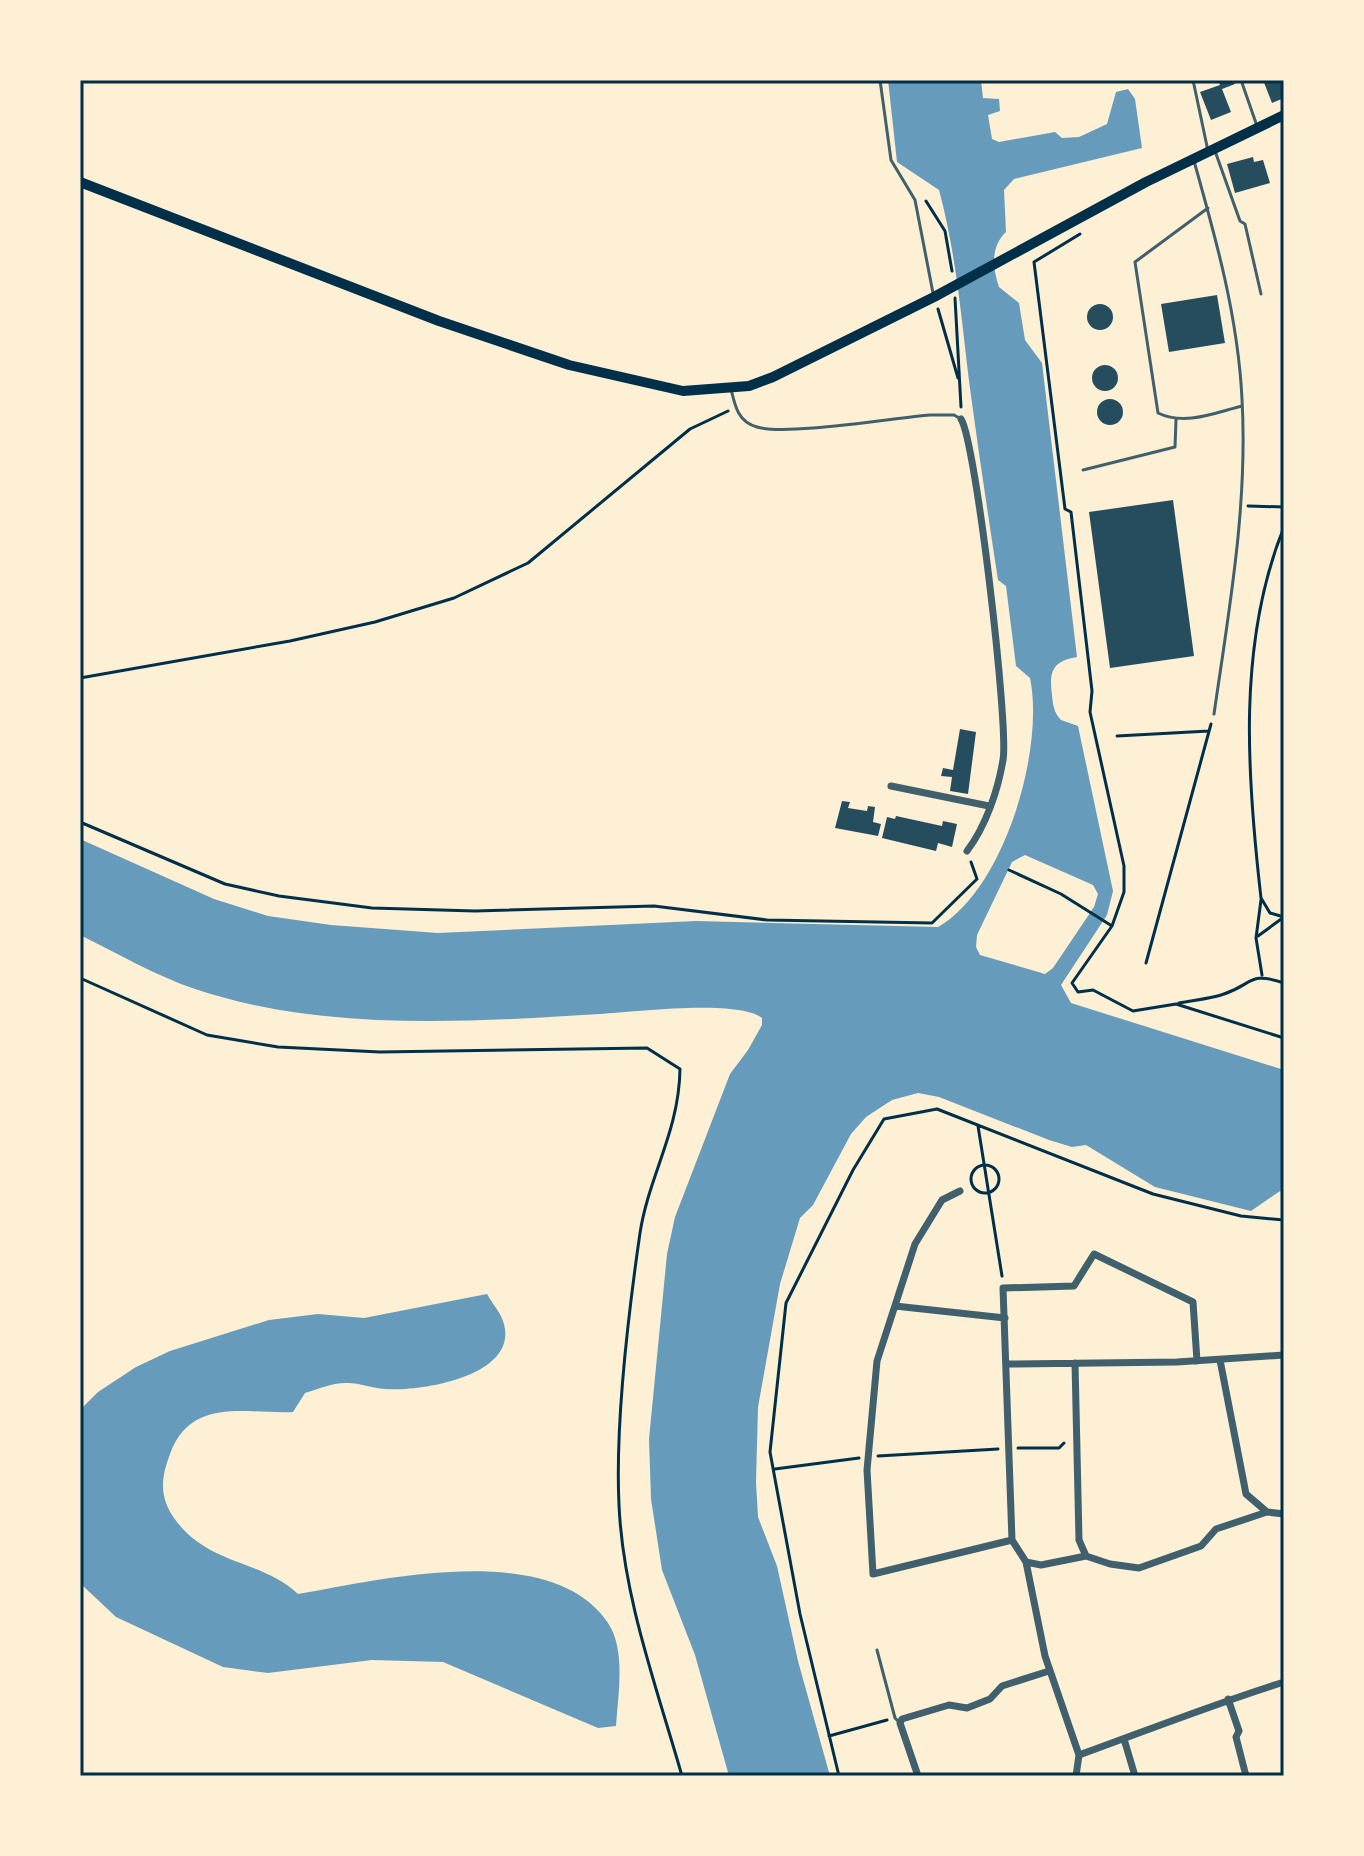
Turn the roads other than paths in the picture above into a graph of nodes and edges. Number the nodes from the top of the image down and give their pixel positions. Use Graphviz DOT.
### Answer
graph roads {
  1 [pos="880,80"];
  2 [pos="1193,80"];
  3 [pos="1241,80"];
  4 [pos="1284,115"];
  5 [pos="1257,126"];
  6 [pos="1211,149"];
  7 [pos="1193,158"];
  8 [pos="80,182"];
  9 [pos="1208,208"];
  10 [pos="1261,294"];
  11 [pos="934,297"];
  12 [pos="731,389"];
  13 [pos="1242,406"];
  14 [pos="961,419"];
  15 [pos="1176,420"];
  16 [pos="1083,470"];
  17 [pos="1214,714"];
  18 [pos="891,786"];
  19 [pos="989,806"];
  20 [pos="967,851"];
  21 [pos="960,1191"];
  22 [pos="895,1306"];
  23 [pos="1005,1318"];
  24 [pos="1284,1355"];
  25 [pos="1220,1360"];
  26 [pos="1197,1361"];
  27 [pos="1075,1363"];
  28 [pos="1008,1364"];
  29 [pos="1267,1512"];
  30 [pos="1284,1514"];
  31 [pos="1012,1540"];
  32 [pos="1086,1556"];
  33 [pos="1026,1562"];
  34 [pos="877,1650"];
  35 [pos="1049,1671"];
  36 [pos="1284,1682"];
  37 [pos="1228,1699"];
  38 [pos="898,1720"];
  39 [pos="1124,1739"];
  40 [pos="1079,1755"];
  41 [pos="918,1776"];
  42 [pos="1076,1776"];
  43 [pos="1135,1776"];
  44 [pos="1246,1776"];
  1 -- 11 [label="lane"];
  2 -- 6 [label="lane"];
  3 -- 5 [label="lane"];
  4 -- 5 [label="main road"];
  5 -- 6 [label="main road"];
  6 -- 7 [label="main road"];
  6 -- 10 [label="lane"];
  7 -- 9 [label="lane"];
  7 -- 11 [label="main road"];
  8 -- 12 [label="main road"];
  9 -- 13 [label="lane"];
  9 -- 15 [label="lane"];
  11 -- 12 [label="main road"];
  12 -- 14 [label="lane"];
  13 -- 15 [label="lane"];
  13 -- 17 [label="lane"];
  14 -- 19 [label="street"];
  15 -- 16 [label="lane"];
  18 -- 19 [label="street"];
  19 -- 20 [label="street"];
  21 -- 22 [label="street"];
  22 -- 23 [label="street"];
  22 -- 31 [label="street"];
  23 -- 26 [label="street"];
  23 -- 28 [label="street"];
  24 -- 25 [label="street"];
  25 -- 26 [label="street"];
  25 -- 29 [label="street"];
  26 -- 27 [label="street"];
  27 -- 28 [label="street"];
  27 -- 32 [label="street"];
  28 -- 31 [label="street"];
  29 -- 30 [label="street"];
  29 -- 32 [label="street"];
  31 -- 33 [label="street"];
  32 -- 33 [label="street"];
  33 -- 35 [label="street"];
  34 -- 38 [label="lane"];
  35 -- 38 [label="street"];
  35 -- 40 [label="street"];
  36 -- 37 [label="street"];
  37 -- 39 [label="street"];
  37 -- 44 [label="street"];
  38 -- 41 [label="street"];
  39 -- 40 [label="street"];
  39 -- 43 [label="street"];
  40 -- 42 [label="street"];
}
